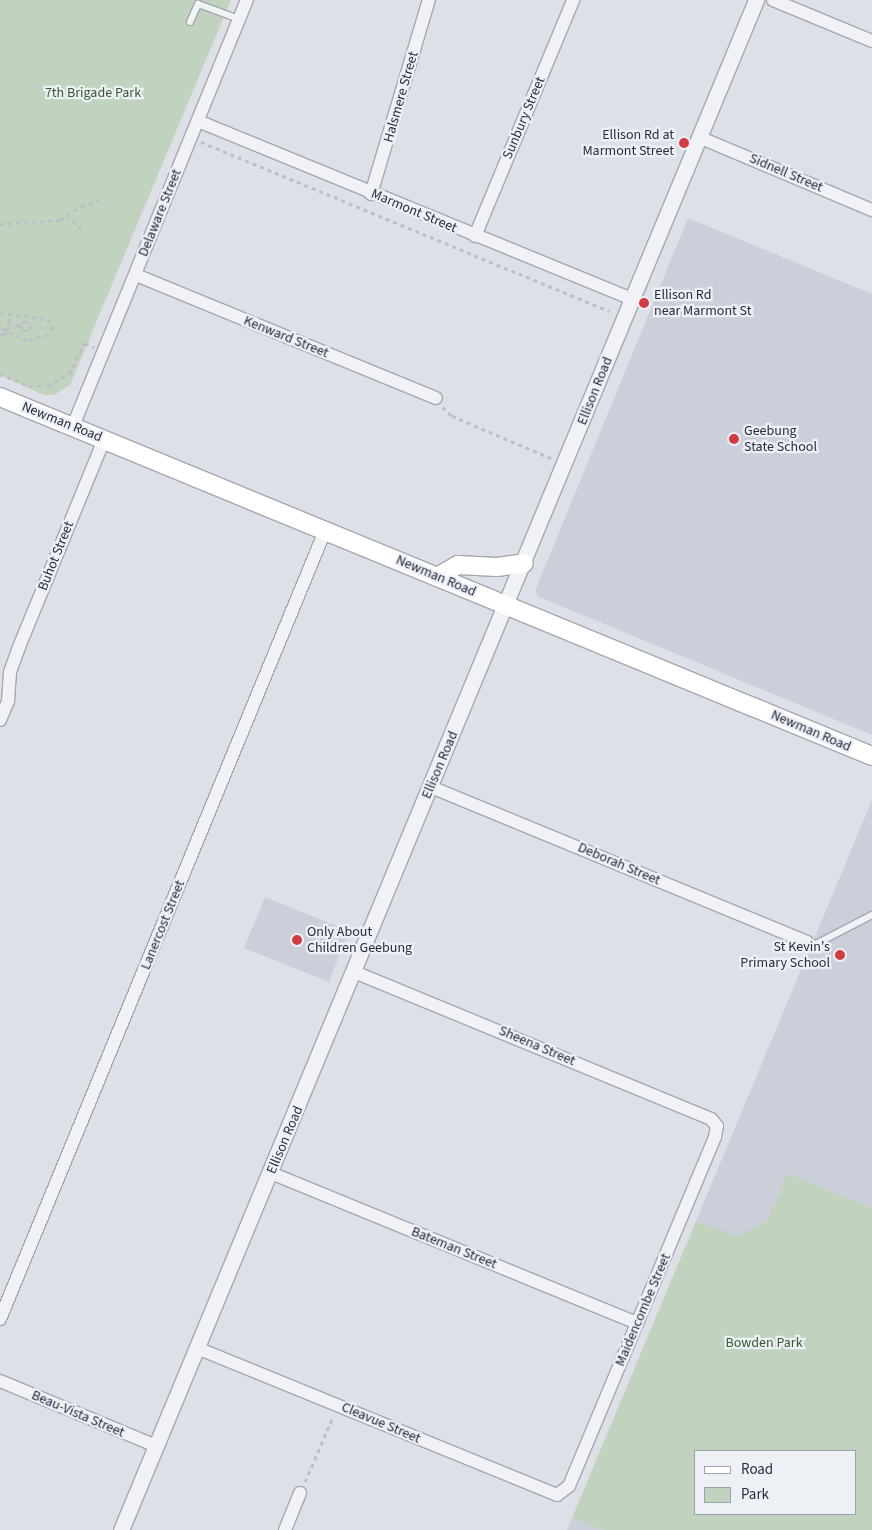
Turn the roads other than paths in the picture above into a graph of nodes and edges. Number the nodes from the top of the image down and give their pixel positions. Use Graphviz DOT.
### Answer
graph roads {
  1 [pos="247,0"];
  2 [pos="429,0"];
  3 [pos="573,0"];
  4 [pos="756,0"];
  5 [pos="773,0"];
  6 [pos="240,20"];
  7 [pos="190,22"];
  8 [pos="872,41"];
  9 [pos="198,121"];
  10 [pos="699,137"];
  11 [pos="371,194"];
  12 [pos="872,210"];
  13 [pos="475,236"];
  14 [pos="136,275"];
  15 [pos="632,299"];
  16 [pos="0,397"];
  17 [pos="436,398"];
  18 [pos="73,426"];
  19 [pos="104,440"];
  20 [pos="325,530"];
  21 [pos="524,563"];
  22 [pos="437,577"];
  23 [pos="506,606"];
  24 [pos="10,672"];
  25 [pos="0,685"];
  26 [pos="0,720"];
  27 [pos="872,756"];
  28 [pos="431,786"];
  29 [pos="872,914"];
  30 [pos="807,942"];
  31 [pos="354,972"];
  32 [pos="716,1126"];
  33 [pos="271,1173"];
  34 [pos="0,1319"];
  35 [pos="637,1324"];
  36 [pos="197,1348"];
  37 [pos="0,1381"];
  38 [pos="156,1446"];
  39 [pos="564,1492"];
  40 [pos="300,1494"];
  41 [pos="121,1530"];
  42 [pos="285,1530"];
  1 -- 6 [label="street, Delaware Street"];
  2 -- 11 [label="street, Halsmere Street"];
  3 -- 13 [label="street, Sunbury Street"];
  4 -- 10 [label="street, Ellison Road"];
  5 -- 8 [label="street"];
  6 -- 7 [label="lane"];
  6 -- 9 [label="street, Delaware Street"];
  9 -- 11 [label="street, Marmont Street"];
  9 -- 14 [label="street, Delaware Street"];
  10 -- 12 [label="street, Sidnell Street"];
  10 -- 15 [label="street, Ellison Road"];
  11 -- 13 [label="street, Marmont Street"];
  13 -- 15 [label="street, Marmont Street"];
  14 -- 17 [label="street, Kenward Street"];
  14 -- 18 [label="street, Delaware Street"];
  15 -- 21 [label="street, Ellison Road"];
  16 -- 18 [label="main road, Newman Road"];
  18 -- 19 [label="main road, Newman Road"];
  19 -- 20 [label="main road, Newman Road"];
  19 -- 24 [label="street, Buhot Street"];
  20 -- 22 [label="main road, Newman Road"];
  20 -- 34 [label="street, Lanercost Street"];
  21 -- 22 [label="main road"];
  21 -- 23 [label="street, Ellison Road"];
  22 -- 23 [label="main road, Newman Road"];
  23 -- 27 [label="main road, Newman Road"];
  23 -- 28 [label="street, Ellison Road"];
  24 -- 25 [label="street, Buhot Street"];
  24 -- 26 [label="street, Buhot Street"];
  28 -- 30 [label="street, Deborah Street"];
  28 -- 31 [label="street, Ellison Road"];
  29 -- 30 [label="lane"];
  31 -- 32 [label="street, Sheena Street"];
  31 -- 33 [label="street, Ellison Road"];
  32 -- 35 [label="street, Maidencombe Street"];
  33 -- 35 [label="street, Bateman Street"];
  33 -- 36 [label="street, Ellison Road"];
  35 -- 39 [label="street, Maidencombe Street"];
  36 -- 38 [label="street, Ellison Road"];
  36 -- 39 [label="street, Cleavue Street"];
  37 -- 38 [label="street, Beau-Vista Street"];
  38 -- 41 [label="street, Ellison Road"];
  40 -- 42 [label="street"];
}
